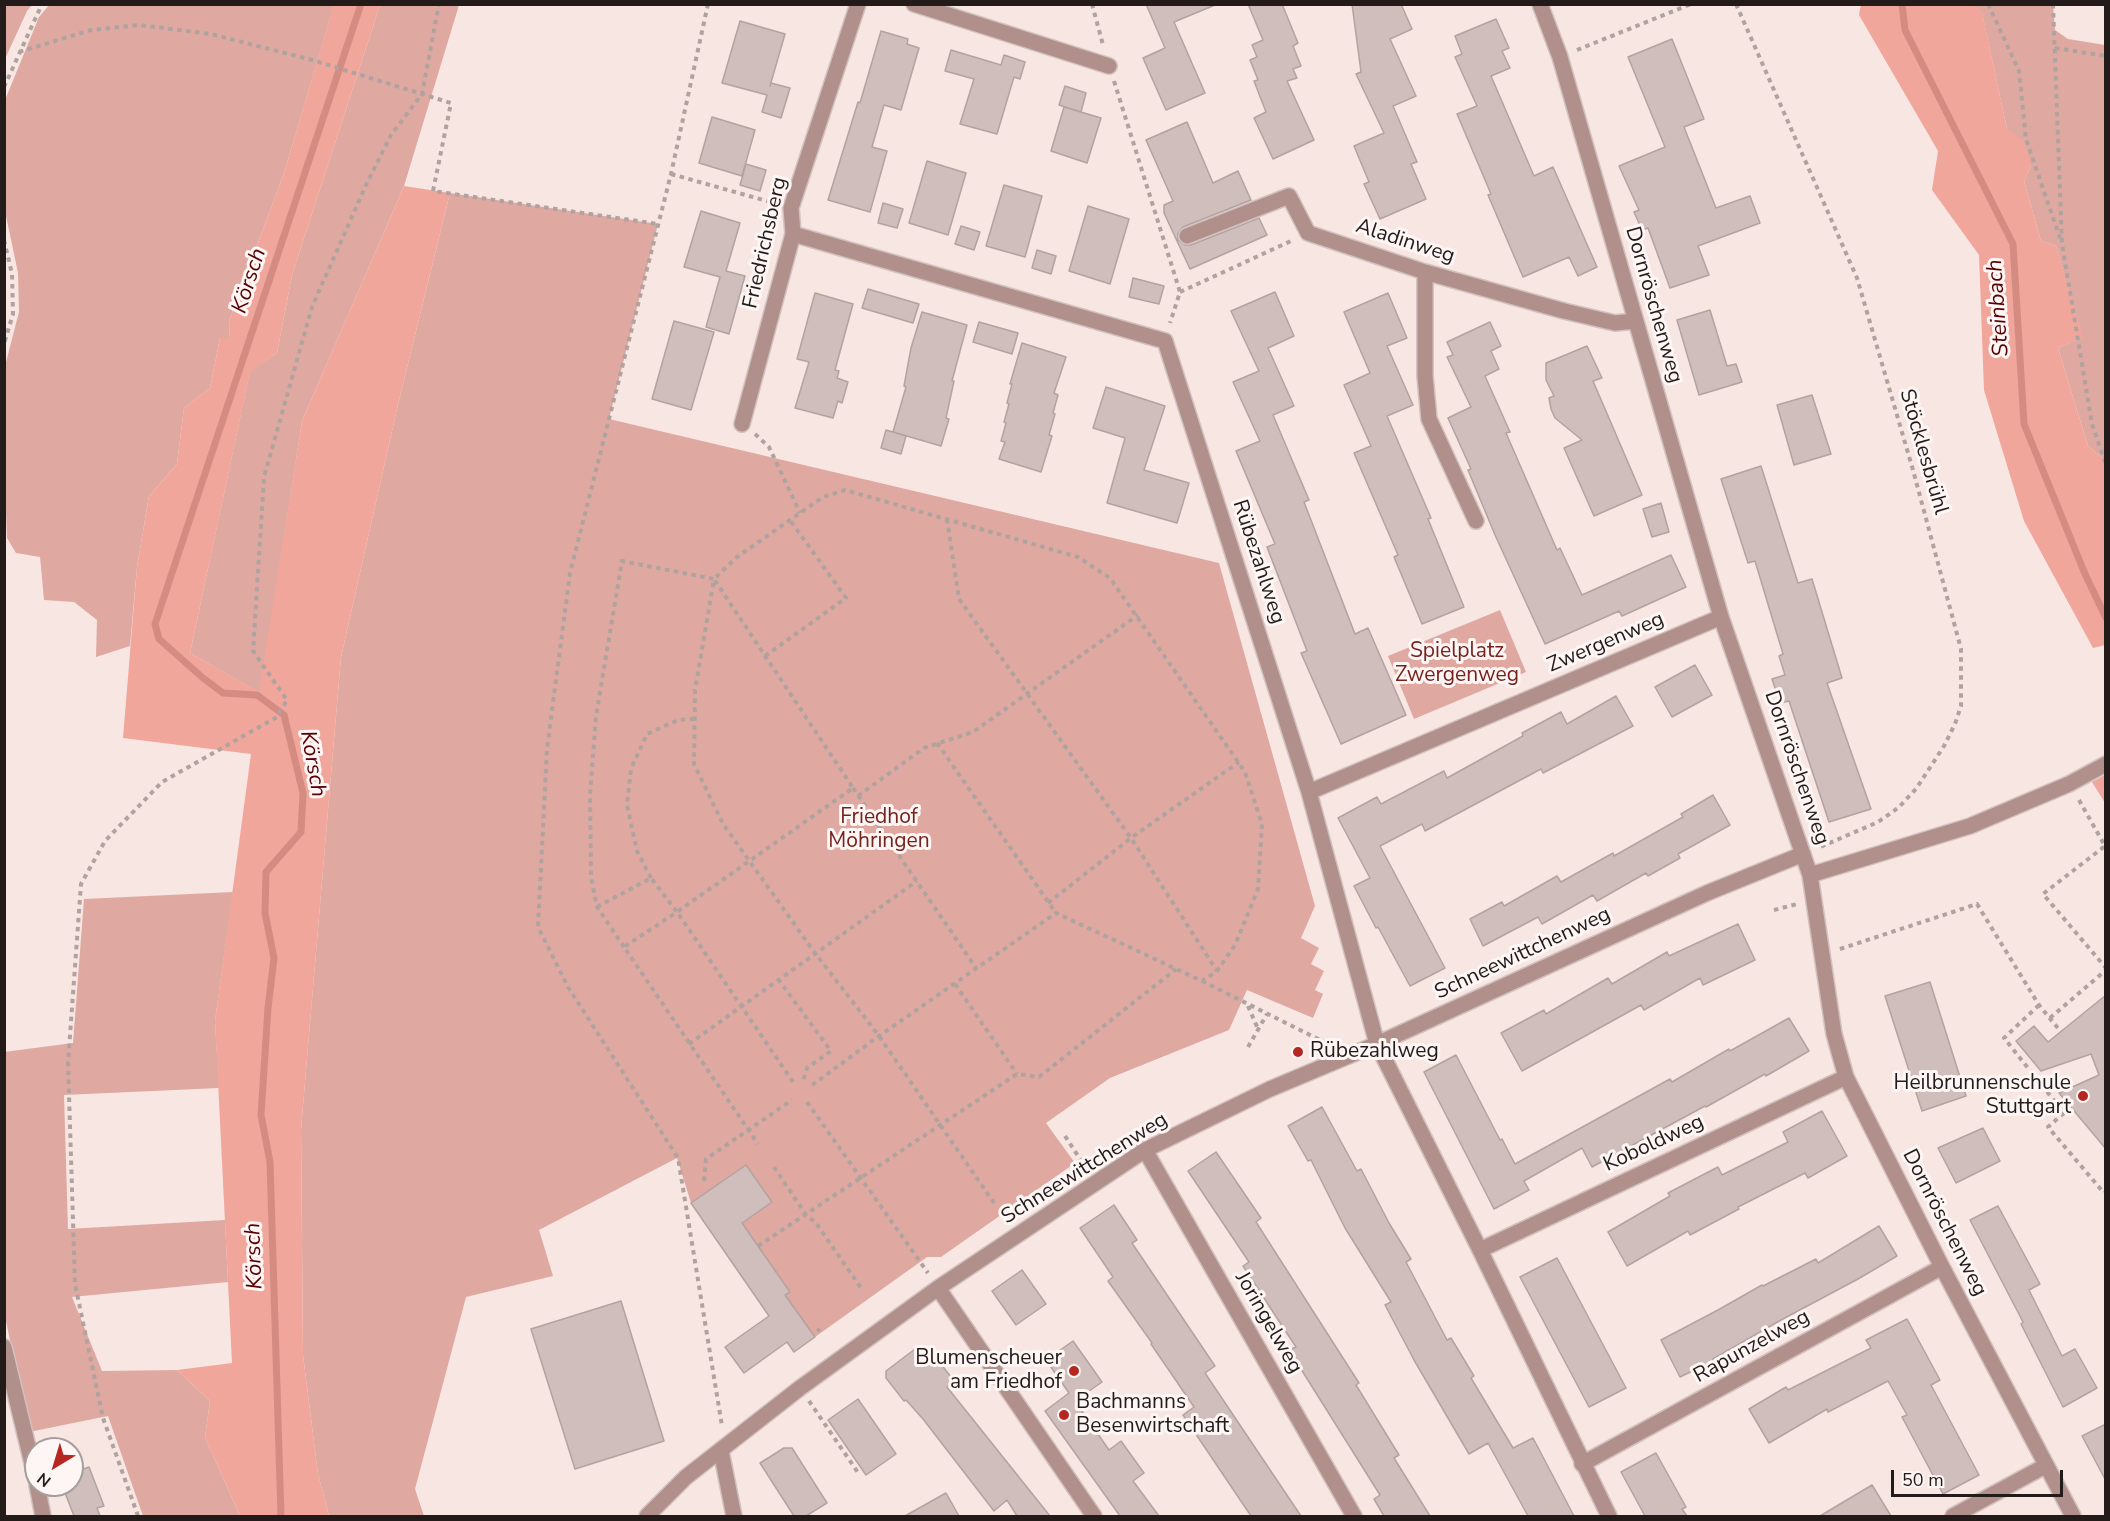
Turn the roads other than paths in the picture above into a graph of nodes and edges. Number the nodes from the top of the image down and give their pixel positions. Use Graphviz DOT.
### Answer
graph roads {
  1 [pos="858,4"];
  2 [pos="914,4"];
  3 [pos="1540,4"];
  4 [pos="1109,66"];
  5 [pos="793,234"];
  6 [pos="1187,237"];
  7 [pos="1425,272"];
  8 [pos="1635,321"];
  9 [pos="742,423"];
  10 [pos="1476,521"];
  11 [pos="1721,617"];
  12 [pos="2106,764"];
  13 [pos="1309,792"];
  14 [pos="1803,854"];
  15 [pos="1810,875"];
  16 [pos="1377,1044"];
  17 [pos="1846,1077"];
  18 [pos="1145,1150"];
  19 [pos="1480,1250"];
  20 [pos="1942,1267"];
  21 [pos="938,1288"];
  22 [pos="4,1347"];
  23 [pos="26,1437"];
  24 [pos="721,1451"];
  25 [pos="1582,1464"];
  26 [pos="2045,1466"];
  27 [pos="39,1497"];
  28 [pos="43,1516"];
  29 [pos="646,1516"];
  30 [pos="734,1516"];
  31 [pos="1094,1516"];
  32 [pos="1354,1516"];
  33 [pos="1609,1516"];
  34 [pos="1953,1516"];
  35 [pos="2073,1516"];
  1 -- 5 [label="street, Friedrichsberg"];
  2 -- 4 [label="street"];
  3 -- 8 [label="street, Dornröschenweg"];
  5 -- 9 [label="street, Friedrichsberg"];
  5 -- 13 [label="street, Rübezahlweg"];
  6 -- 7 [label="street, Aladinweg"];
  7 -- 8 [label="street, Aladinweg"];
  7 -- 10 [label="street"];
  8 -- 11 [label="street, Dornröschenweg"];
  11 -- 13 [label="street, Zwergenweg"];
  11 -- 14 [label="street, Dornröschenweg"];
  12 -- 15 [label="street"];
  13 -- 16 [label="street, Rübezahlweg"];
  14 -- 15 [label="street, Dornröschenweg"];
  14 -- 16 [label="street, Schneewittchenweg"];
  15 -- 17 [label="street, Dornröschenweg"];
  16 -- 18 [label="street, Schneewittchenweg"];
  16 -- 19 [label="street, Rübezahlweg"];
  17 -- 19 [label="street, Koboldweg"];
  17 -- 20 [label="street, Dornröschenweg"];
  18 -- 21 [label="street, Schneewittchenweg"];
  18 -- 32 [label="street, Joringelweg"];
  19 -- 25 [label="street, Rübezahlweg"];
  20 -- 25 [label="street, Rapunzelweg"];
  20 -- 26 [label="street, Dornröschenweg"];
  21 -- 24 [label="street, Schneewittchenweg"];
  21 -- 31 [label="street"];
  22 -- 23 [label="street"];
  24 -- 29 [label="street, Schneewittchenweg"];
  24 -- 30 [label="street"];
  25 -- 33 [label="street, Rübezahlweg"];
  26 -- 34 [label="street"];
  26 -- 35 [label="street, Dornröschenweg"];
  27 -- 28 [label="street"];
}
